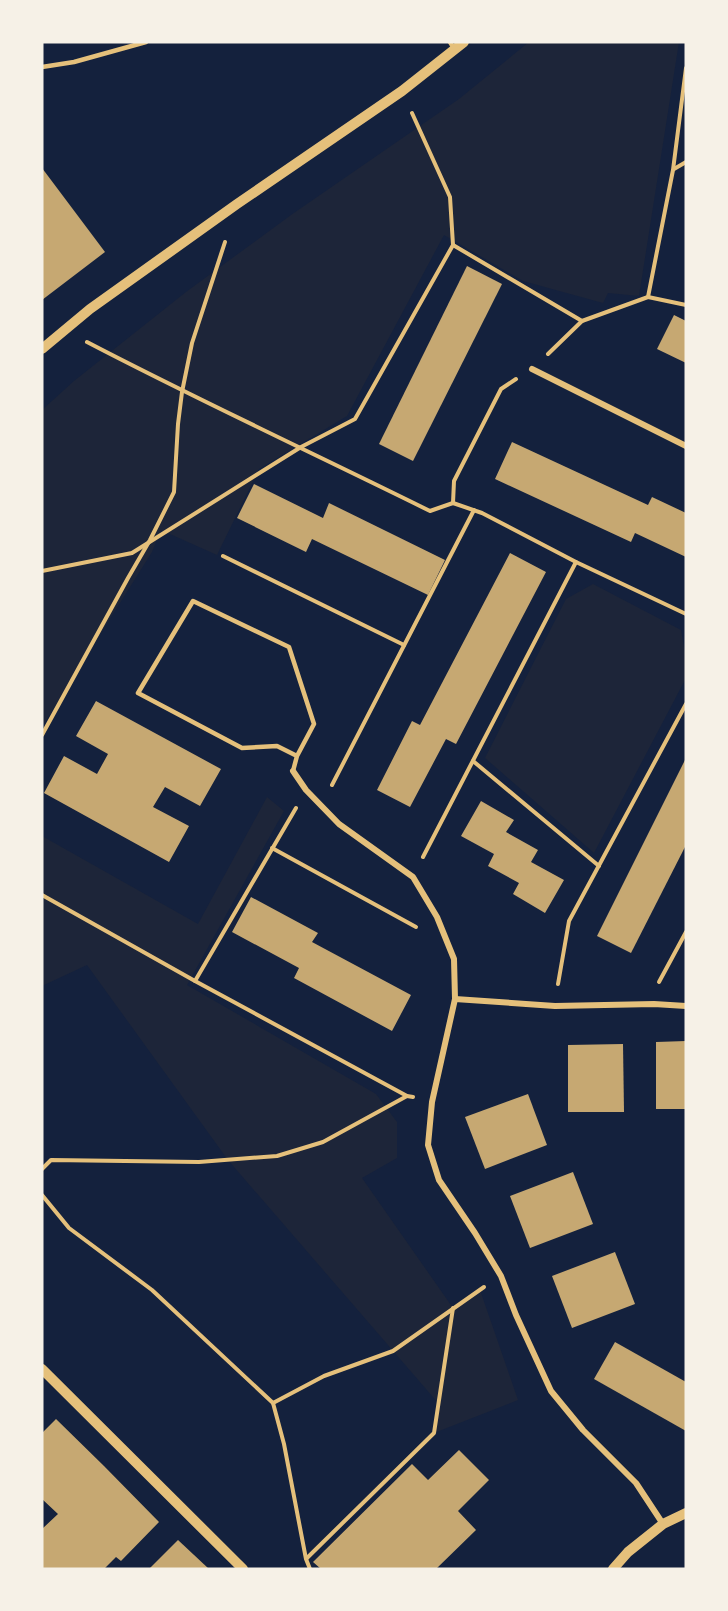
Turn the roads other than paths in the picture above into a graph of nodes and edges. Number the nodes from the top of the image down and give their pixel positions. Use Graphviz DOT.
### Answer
graph roads {
  1 [pos="146,42"];
  2 [pos="456,45"];
  3 [pos="42,67"];
  4 [pos="42,349"];
  5 [pos="532,369"];
  6 [pos="686,446"];
  7 [pos="297,756"];
  8 [pos="293,771"];
  9 [pos="455,999"];
  10 [pos="686,1006"];
  11 [pos="42,1369"];
  12 [pos="686,1513"];
  13 [pos="663,1524"];
  14 [pos="243,1569"];
  15 [pos="612,1569"];
  1 -- 3 [label="lane"];
  2 -- 4 [label="street"];
  5 -- 6 [label="street"];
  7 -- 7 [label="lane"];
  7 -- 8 [label="lane"];
  8 -- 9 [label="street"];
  9 -- 10 [label="street"];
  9 -- 13 [label="street"];
  11 -- 14 [label="street"];
  12 -- 13 [label="street"];
  13 -- 15 [label="street"];
}
